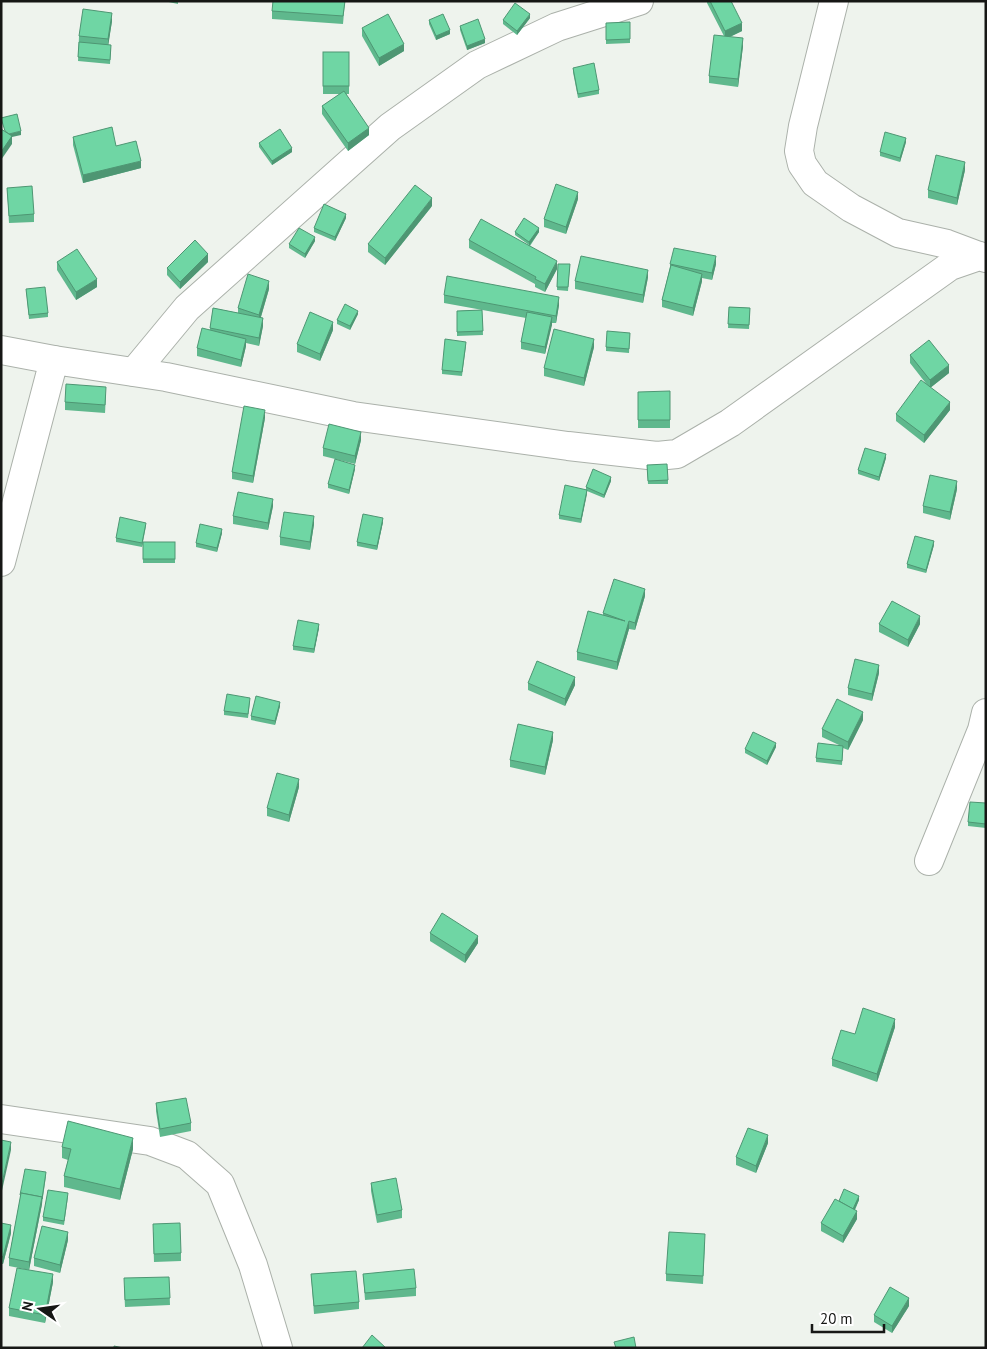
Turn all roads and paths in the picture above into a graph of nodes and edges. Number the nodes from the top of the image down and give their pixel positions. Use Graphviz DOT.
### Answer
graph roads {
  1 [pos="640,1"];
  2 [pos="834,1"];
  3 [pos="982,257"];
  4 [pos="1,350"];
  5 [pos="54,360"];
  6 [pos="134,372"];
  7 [pos="1,562"];
  8 [pos="986,713"];
  9 [pos="929,861"];
  10 [pos="1,1119"];
  11 [pos="278,1348"];
  1 -- 6 [label="street"];
  2 -- 3 [label="street"];
  3 -- 6 [label="street"];
  4 -- 5 [label="street"];
  5 -- 6 [label="street"];
  5 -- 7 [label="street"];
  8 -- 9 [label="street"];
  10 -- 11 [label="street"];
}
